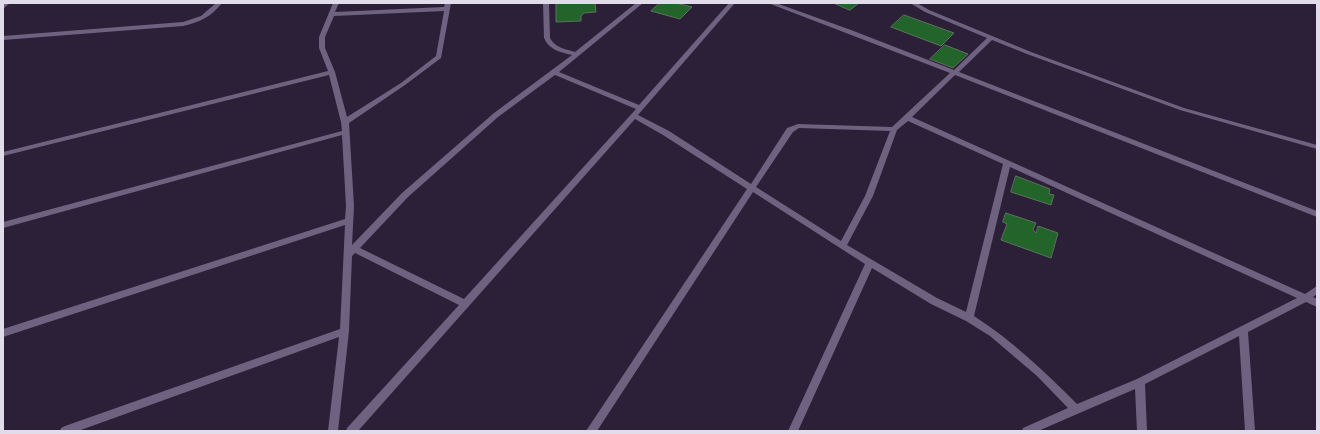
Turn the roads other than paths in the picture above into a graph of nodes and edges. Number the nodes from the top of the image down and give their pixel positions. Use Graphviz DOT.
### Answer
graph roads {
  1 [pos="7,3"];
  2 [pos="218,3"];
  3 [pos="336,3"];
  4 [pos="546,3"];
  5 [pos="640,3"];
  6 [pos="732,3"];
  7 [pos="770,3"];
  8 [pos="913,3"];
  9 [pos="448,6"];
  10 [pos="3,7"];
  11 [pos="332,14"];
  12 [pos="991,37"];
  13 [pos="3,38"];
  14 [pos="576,54"];
  15 [pos="332,72"];
  16 [pos="554,72"];
  17 [pos="954,72"];
  18 [pos="640,108"];
  19 [pos="633,115"];
  20 [pos="907,118"];
  21 [pos="345,122"];
  22 [pos="894,129"];
  23 [pos="346,132"];
  24 [pos="1317,148"];
  25 [pos="3,154"];
  26 [pos="1007,163"];
  27 [pos="753,188"];
  28 [pos="1317,214"];
  29 [pos="349,221"];
  30 [pos="3,225"];
  31 [pos="842,246"];
  32 [pos="355,249"];
  33 [pos="348,256"];
  34 [pos="870,262"];
  35 [pos="1317,289"];
  36 [pos="1307,297"];
  37 [pos="1317,303"];
  38 [pos="465,304"];
  39 [pos="969,318"];
  40 [pos="344,331"];
  41 [pos="1243,331"];
  42 [pos="3,333"];
  43 [pos="1140,382"];
  44 [pos="1076,410"];
  45 [pos="1045,427"];
  46 [pos="65,431"];
  47 [pos="333,431"];
  48 [pos="351,431"];
  49 [pos="591,431"];
  50 [pos="793,431"];
  51 [pos="1027,431"];
  52 [pos="1142,431"];
  53 [pos="1250,431"];
  1 -- 10 [label="street"];
  2 -- 13 [label="street"];
  3 -- 11 [label="street"];
  4 -- 14 [label="street"];
  5 -- 14 [label="street"];
  6 -- 18 [label="street"];
  7 -- 17 [label="street"];
  8 -- 12 [label="street"];
  9 -- 11 [label="street"];
  9 -- 21 [label="street"];
  11 -- 15 [label="street"];
  12 -- 17 [label="street"];
  12 -- 24 [label="street"];
  14 -- 16 [label="street"];
  15 -- 21 [label="street"];
  15 -- 25 [label="street"];
  16 -- 18 [label="street"];
  16 -- 32 [label="street"];
  17 -- 20 [label="street"];
  17 -- 28 [label="street"];
  18 -- 19 [label="street"];
  19 -- 27 [label="street"];
  19 -- 38 [label="street"];
  20 -- 22 [label="street"];
  20 -- 26 [label="street"];
  21 -- 23 [label="street"];
  22 -- 27 [label="street"];
  22 -- 31 [label="street"];
  23 -- 29 [label="street"];
  23 -- 30 [label="street"];
  26 -- 36 [label="street"];
  26 -- 39 [label="street"];
  27 -- 31 [label="street"];
  27 -- 49 [label="street"];
  29 -- 33 [label="street"];
  29 -- 42 [label="street"];
  31 -- 34 [label="street"];
  32 -- 33 [label="street"];
  32 -- 38 [label="street"];
  33 -- 40 [label="street"];
  34 -- 39 [label="street"];
  34 -- 50 [label="street"];
  35 -- 36 [label="street"];
  36 -- 37 [label="street"];
  36 -- 41 [label="street"];
  38 -- 48 [label="street"];
  39 -- 44 [label="street"];
  40 -- 46 [label="street"];
  40 -- 47 [label="street"];
  41 -- 43 [label="street"];
  41 -- 53 [label="street"];
  43 -- 44 [label="street"];
  43 -- 52 [label="street"];
  44 -- 45 [label="street"];
  45 -- 51 [label="street"];
}
